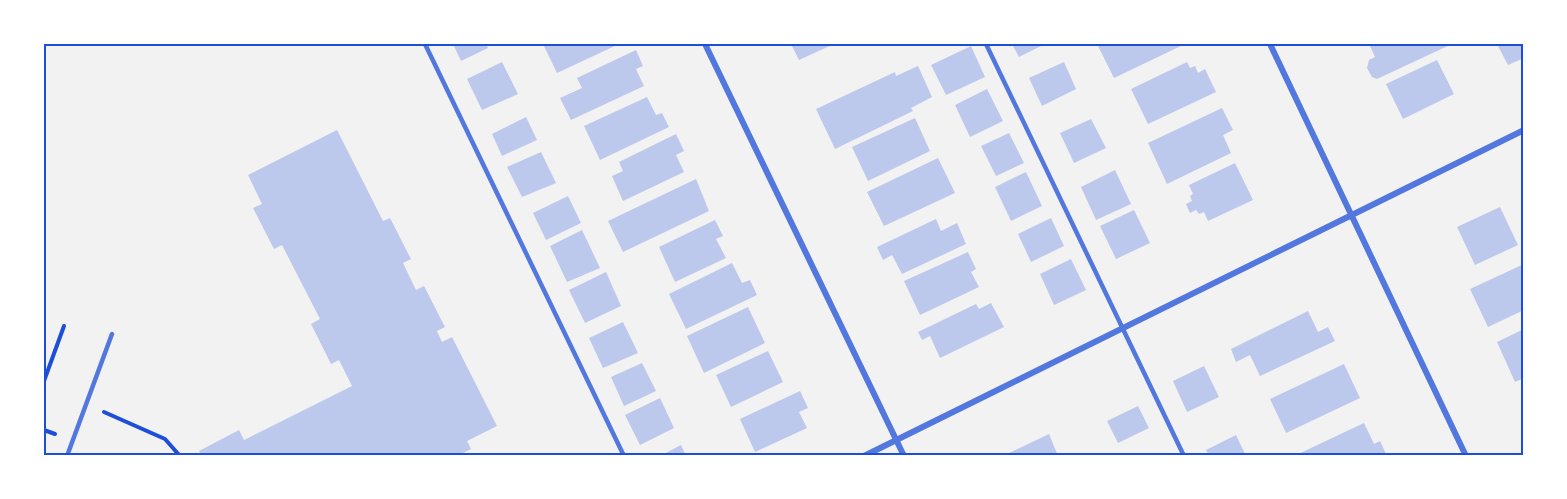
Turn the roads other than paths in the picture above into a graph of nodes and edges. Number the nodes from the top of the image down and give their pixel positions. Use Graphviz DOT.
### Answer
graph roads {
  1 [pos="425,44"];
  2 [pos="705,44"];
  3 [pos="986,44"];
  4 [pos="1270,44"];
  5 [pos="1524,130"];
  6 [pos="1352,215"];
  7 [pos="1124,329"];
  8 [pos="112,334"];
  9 [pos="897,440"];
  10 [pos="67,456"];
  11 [pos="624,456"];
  12 [pos="864,456"];
  13 [pos="904,456"];
  14 [pos="1184,456"];
  15 [pos="1466,456"];
  1 -- 11 [label="lane"];
  2 -- 9 [label="street"];
  3 -- 7 [label="lane"];
  4 -- 6 [label="street"];
  5 -- 6 [label="street"];
  6 -- 7 [label="street"];
  6 -- 15 [label="street"];
  7 -- 9 [label="street"];
  7 -- 14 [label="lane"];
  8 -- 10 [label="lane"];
  9 -- 12 [label="street"];
  9 -- 13 [label="street"];
}
